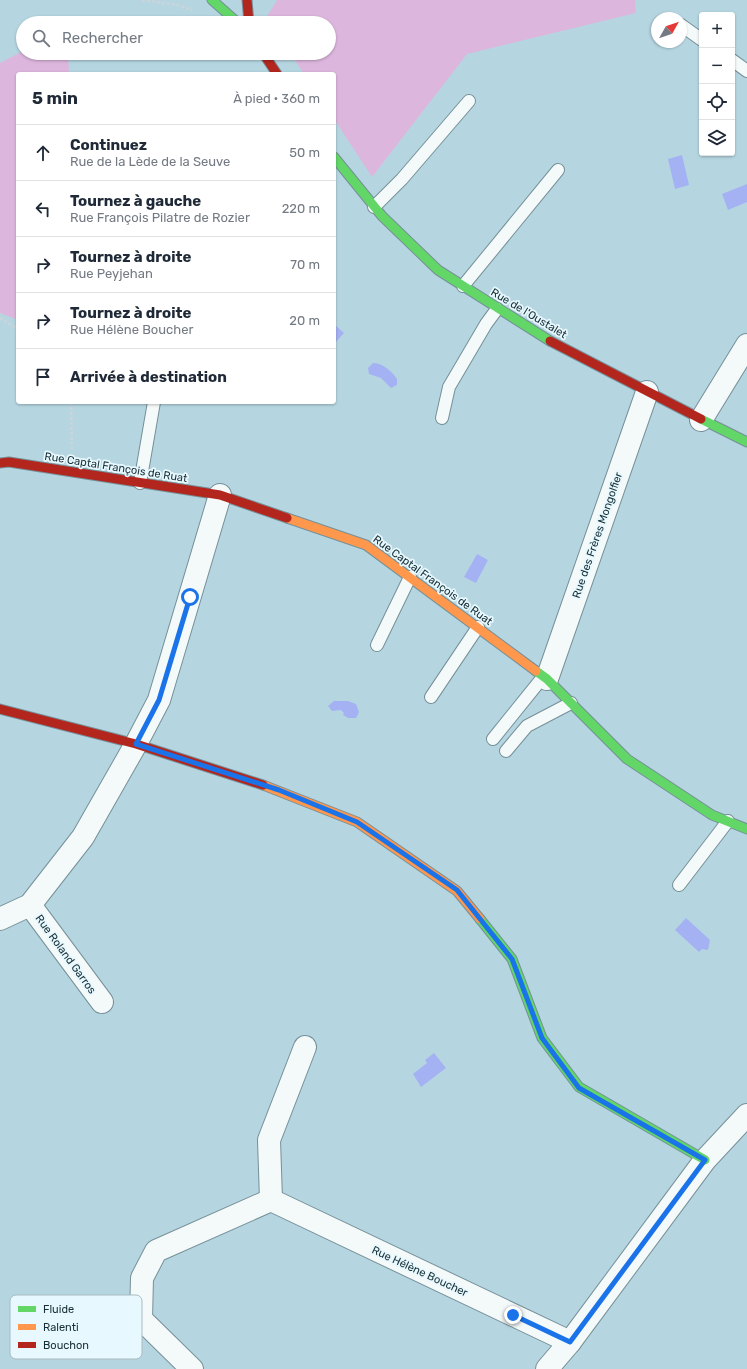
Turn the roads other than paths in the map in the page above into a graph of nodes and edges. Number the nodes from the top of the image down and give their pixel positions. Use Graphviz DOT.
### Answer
graph roads {
  1 [pos="212,0"];
  2 [pos="247,0"];
  3 [pos="230,16"];
  4 [pos="248,16"];
  5 [pos="687,29"];
  6 [pos="699,38"];
  7 [pos="268,60"];
  8 [pos="735,62"];
  9 [pos="747,71"];
  10 [pos="277,72"];
  11 [pos="469,101"];
  12 [pos="336,160"];
  13 [pos="558,170"];
  14 [pos="374,207"];
  15 [pos="463,286"];
  16 [pos="497,309"];
  17 [pos="747,345"];
  18 [pos="647,392"];
  19 [pos="154,404"];
  20 [pos="442,418"];
  21 [pos="702,420"];
  22 [pos="747,442"];
  23 [pos="0,463"];
  24 [pos="140,483"];
  25 [pos="220,495"];
  26 [pos="410,577"];
  27 [pos="478,628"];
  28 [pos="377,645"];
  29 [pos="545,678"];
  30 [pos="431,697"];
  31 [pos="571,703"];
  32 [pos="0,709"];
  33 [pos="493,739"];
  34 [pos="136,744"];
  35 [pos="506,751"];
  36 [pos="728,821"];
  37 [pos="747,829"];
  38 [pos="679,885"];
  39 [pos="30,905"];
  40 [pos="0,918"];
  41 [pos="102,1002"];
  42 [pos="305,1047"];
  43 [pos="747,1114"];
  44 [pos="705,1160"];
  45 [pos="271,1200"];
  46 [pos="142,1295"];
  47 [pos="142,1319"];
  48 [pos="570,1342"];
  49 [pos="192,1369"];
  50 [pos="547,1369"];
  1 -- 3 [label="street"];
  2 -- 4 [label="street"];
  5 -- 6 [label="lane"];
  7 -- 10 [label="street"];
  8 -- 9 [label="lane"];
  11 -- 14 [label="lane"];
  12 -- 14 [label="street, Rue de l'Oustalet"];
  13 -- 15 [label="lane"];
  14 -- 15 [label="street, Rue de l'Oustalet"];
  15 -- 16 [label="street, Rue de l'Oustalet"];
  16 -- 18 [label="street, Rue de l'Oustalet"];
  16 -- 20 [label="lane"];
  17 -- 21 [label="street"];
  18 -- 21 [label="street, Rue de l'Oustalet"];
  18 -- 29 [label="street, Rue des Frères Mongolfier"];
  19 -- 24 [label="lane"];
  21 -- 22 [label="street, Rue de l'Oustalet"];
  23 -- 24 [label="street, Rue Captal François de Ruat"];
  24 -- 25 [label="street, Rue Captal François de Ruat"];
  25 -- 26 [label="street, Rue Captal François de Ruat"];
  25 -- 34 [label="street"];
  26 -- 27 [label="street, Rue Captal François de Ruat"];
  26 -- 28 [label="lane"];
  27 -- 29 [label="street, Rue Captal François de Ruat"];
  27 -- 30 [label="lane"];
  29 -- 31 [label="street, Rue Captal François de Ruat"];
  29 -- 33 [label="lane"];
  31 -- 35 [label="lane"];
  31 -- 36 [label="street, Rue Captal François de Ruat"];
  32 -- 34 [label="street"];
  34 -- 39 [label="street"];
  34 -- 44 [label="street"];
  36 -- 37 [label="street, Rue Captal François de Ruat"];
  36 -- 38 [label="lane"];
  39 -- 40 [label="street"];
  39 -- 41 [label="street, Rue Roland Garros"];
  42 -- 45 [label="street"];
  43 -- 44 [label="street"];
  44 -- 48 [label="street"];
  45 -- 46 [label="street"];
  45 -- 48 [label="street, Rue Hélène Boucher"];
  47 -- 49 [label="street"];
  48 -- 50 [label="street"];
}
